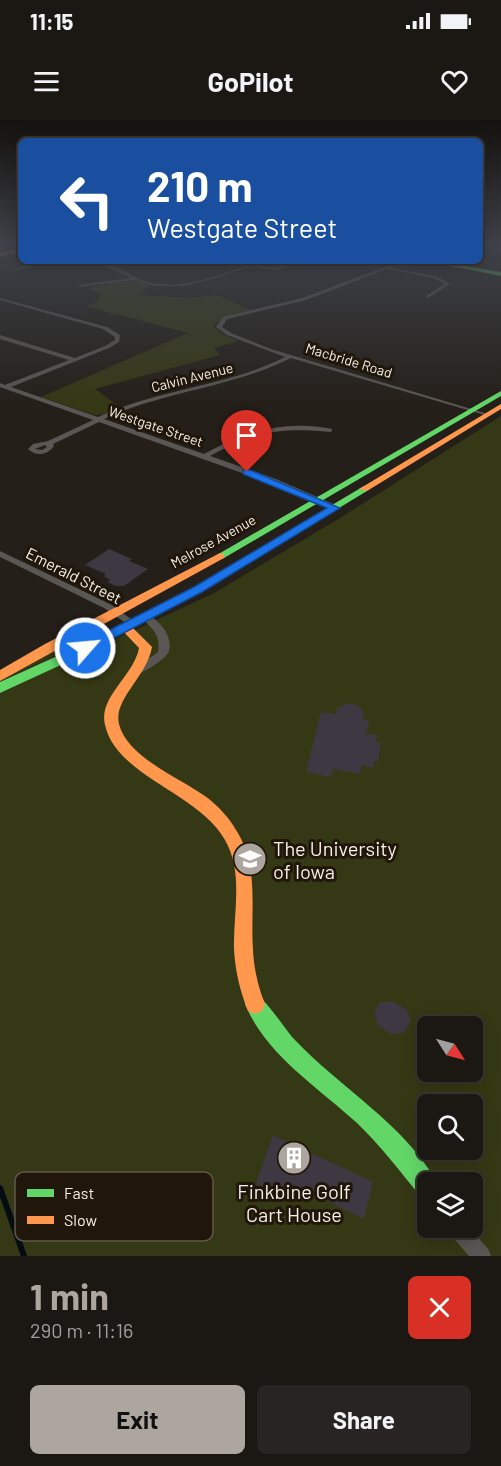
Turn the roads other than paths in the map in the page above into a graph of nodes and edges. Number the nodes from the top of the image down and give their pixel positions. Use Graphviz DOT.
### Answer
graph roads {
  1 [pos="0,299"];
  2 [pos="300,299"];
  3 [pos="0,337"];
  4 [pos="291,356"];
  5 [pos="76,360"];
  6 [pos="3,386"];
  7 [pos="501,393"];
  8 [pos="501,406"];
  9 [pos="470,410"];
  10 [pos="486,415"];
  11 [pos="99,420"];
  12 [pos="330,430"];
  13 [pos="48,444"];
  14 [pos="204,457"];
  15 [pos="318,500"];
  16 [pos="335,508"];
  17 [pos="0,554"];
  18 [pos="116,612"];
  19 [pos="146,617"];
  20 [pos="129,626"];
  21 [pos="140,670"];
  22 [pos="0,676"];
  23 [pos="0,687"];
  24 [pos="417,1174"];
  25 [pos="466,1238"];
  26 [pos="481,1256"];
  1 -- 5 [label="street"];
  2 -- 4 [label="street, Macbride Road"];
  3 -- 5 [label="street"];
  4 -- 9 [label="street, Macbride Road"];
  4 -- 11 [label="street, Calvin Avenue"];
  5 -- 6 [label="street"];
  6 -- 11 [label="street, Westgate Street"];
  7 -- 9 [label="main road, Melrose Avenue"];
  8 -- 10 [label="main road"];
  9 -- 10 [label="street, Macbride Road"];
  9 -- 15 [label="main road, Melrose Avenue"];
  10 -- 16 [label="main road"];
  11 -- 13 [label="street, Calvin Avenue"];
  11 -- 14 [label="street, Westgate Street"];
  12 -- 14 [label="street"];
  14 -- 15 [label="street, Westgate Street"];
  15 -- 16 [label="street, Westgate Street"];
  15 -- 18 [label="main road, Melrose Avenue"];
  16 -- 19 [label="main road"];
  17 -- 18 [label="street, Emerald Street"];
  18 -- 20 [label="street, Emerald Street"];
  18 -- 22 [label="main road, Melrose Avenue"];
  19 -- 20 [label="main road"];
  19 -- 21 [label="street"];
  20 -- 21 [label="main road"];
  20 -- 23 [label="main road"];
  21 -- 24 [label="main road"];
  25 -- 26 [label="street"];
}
